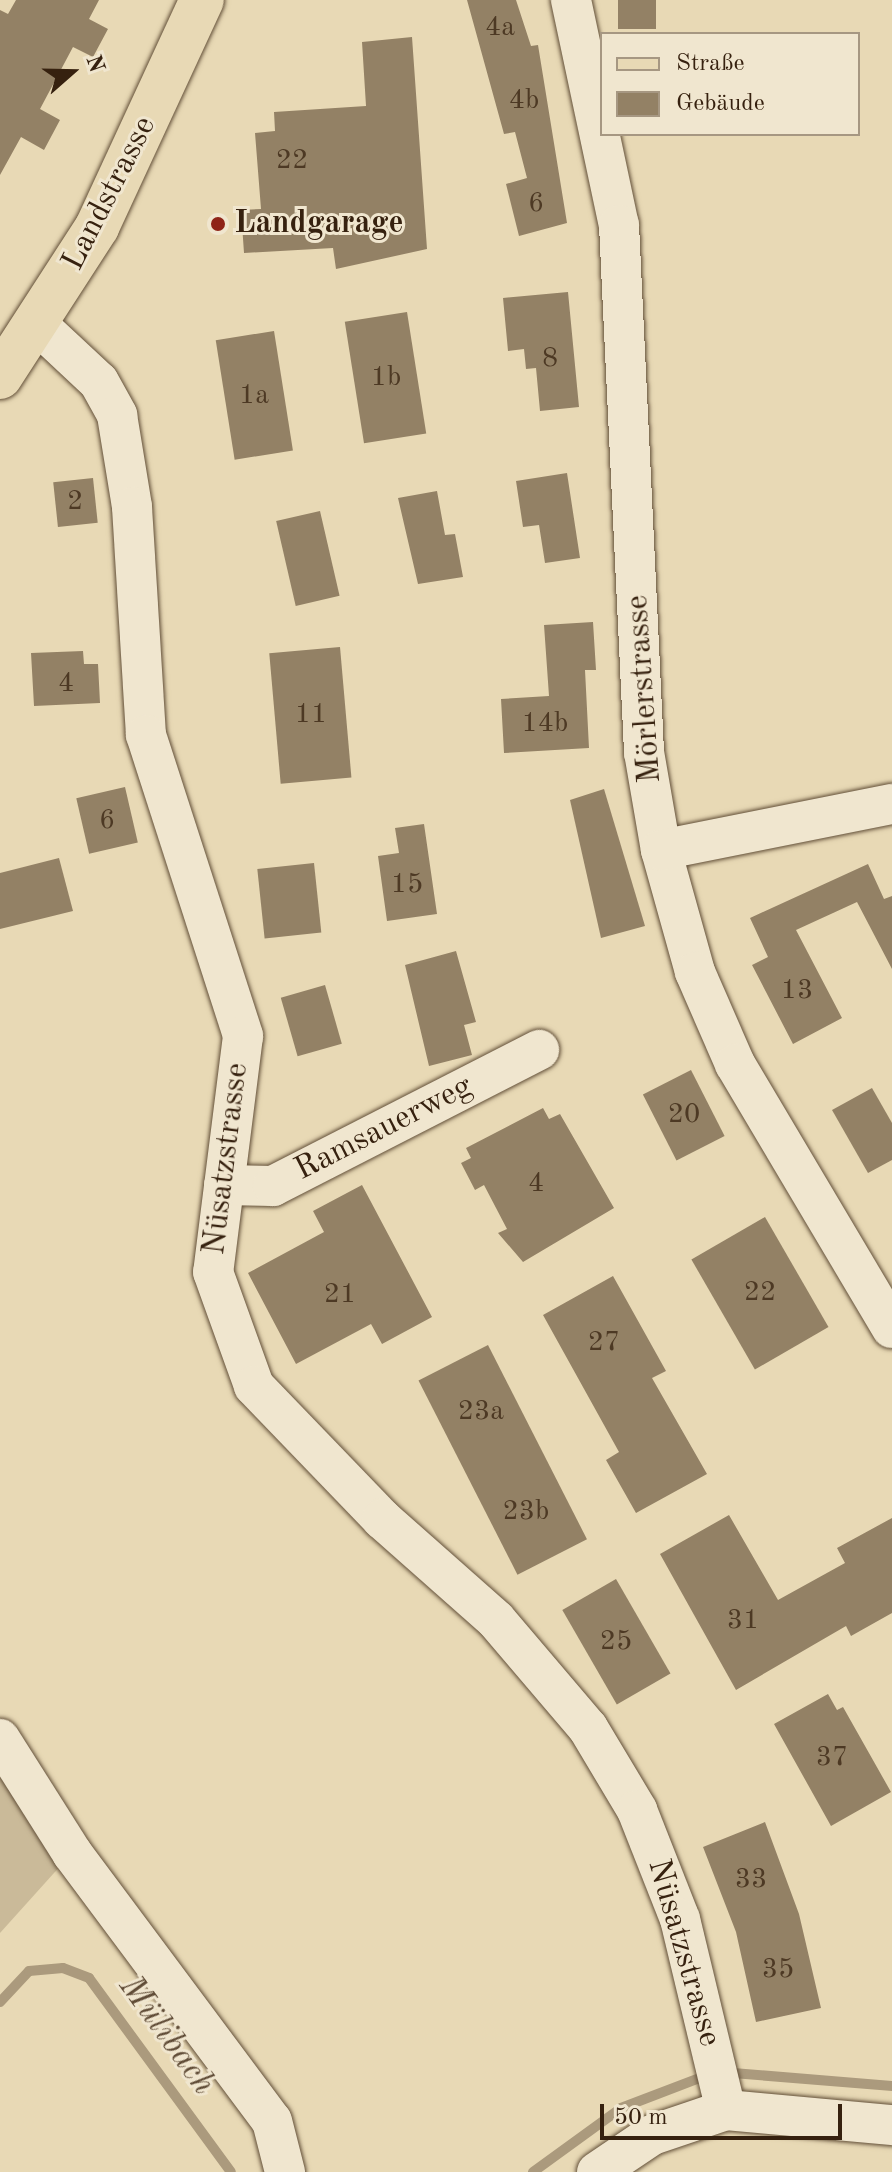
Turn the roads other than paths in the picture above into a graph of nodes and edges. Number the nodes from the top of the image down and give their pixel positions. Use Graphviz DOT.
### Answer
graph roads {
  1 [pos="202,0"];
  2 [pos="571,0"];
  3 [pos="600,136"];
  4 [pos="600,136"];
  5 [pos="38,325"];
  6 [pos="0,377"];
  7 [pos="892,804"];
  8 [pos="661,850"];
  9 [pos="539,1050"];
  10 [pos="224,1185"];
  11 [pos="892,1328"];
  12 [pos="0,1739"];
  13 [pos="726,2110"];
  14 [pos="892,2125"];
  15 [pos="285,2172"];
  16 [pos="597,2172"];
  1 -- 5 [label="main road, Landstrasse"];
  2 -- 3 [label="street, Mörlerstrasse"];
  4 -- 8 [label="street, Mörlerstrasse"];
  5 -- 6 [label="main road, Landstrasse"];
  5 -- 10 [label="street, Nüsatzstrasse"];
  7 -- 8 [label="street"];
  8 -- 11 [label="street, Mörlerstrasse"];
  9 -- 10 [label="street, Ramsauerweg"];
  10 -- 13 [label="street, Nüsatzstrasse"];
  12 -- 15 [label="street"];
  13 -- 14 [label="street"];
  13 -- 16 [label="street"];
}
